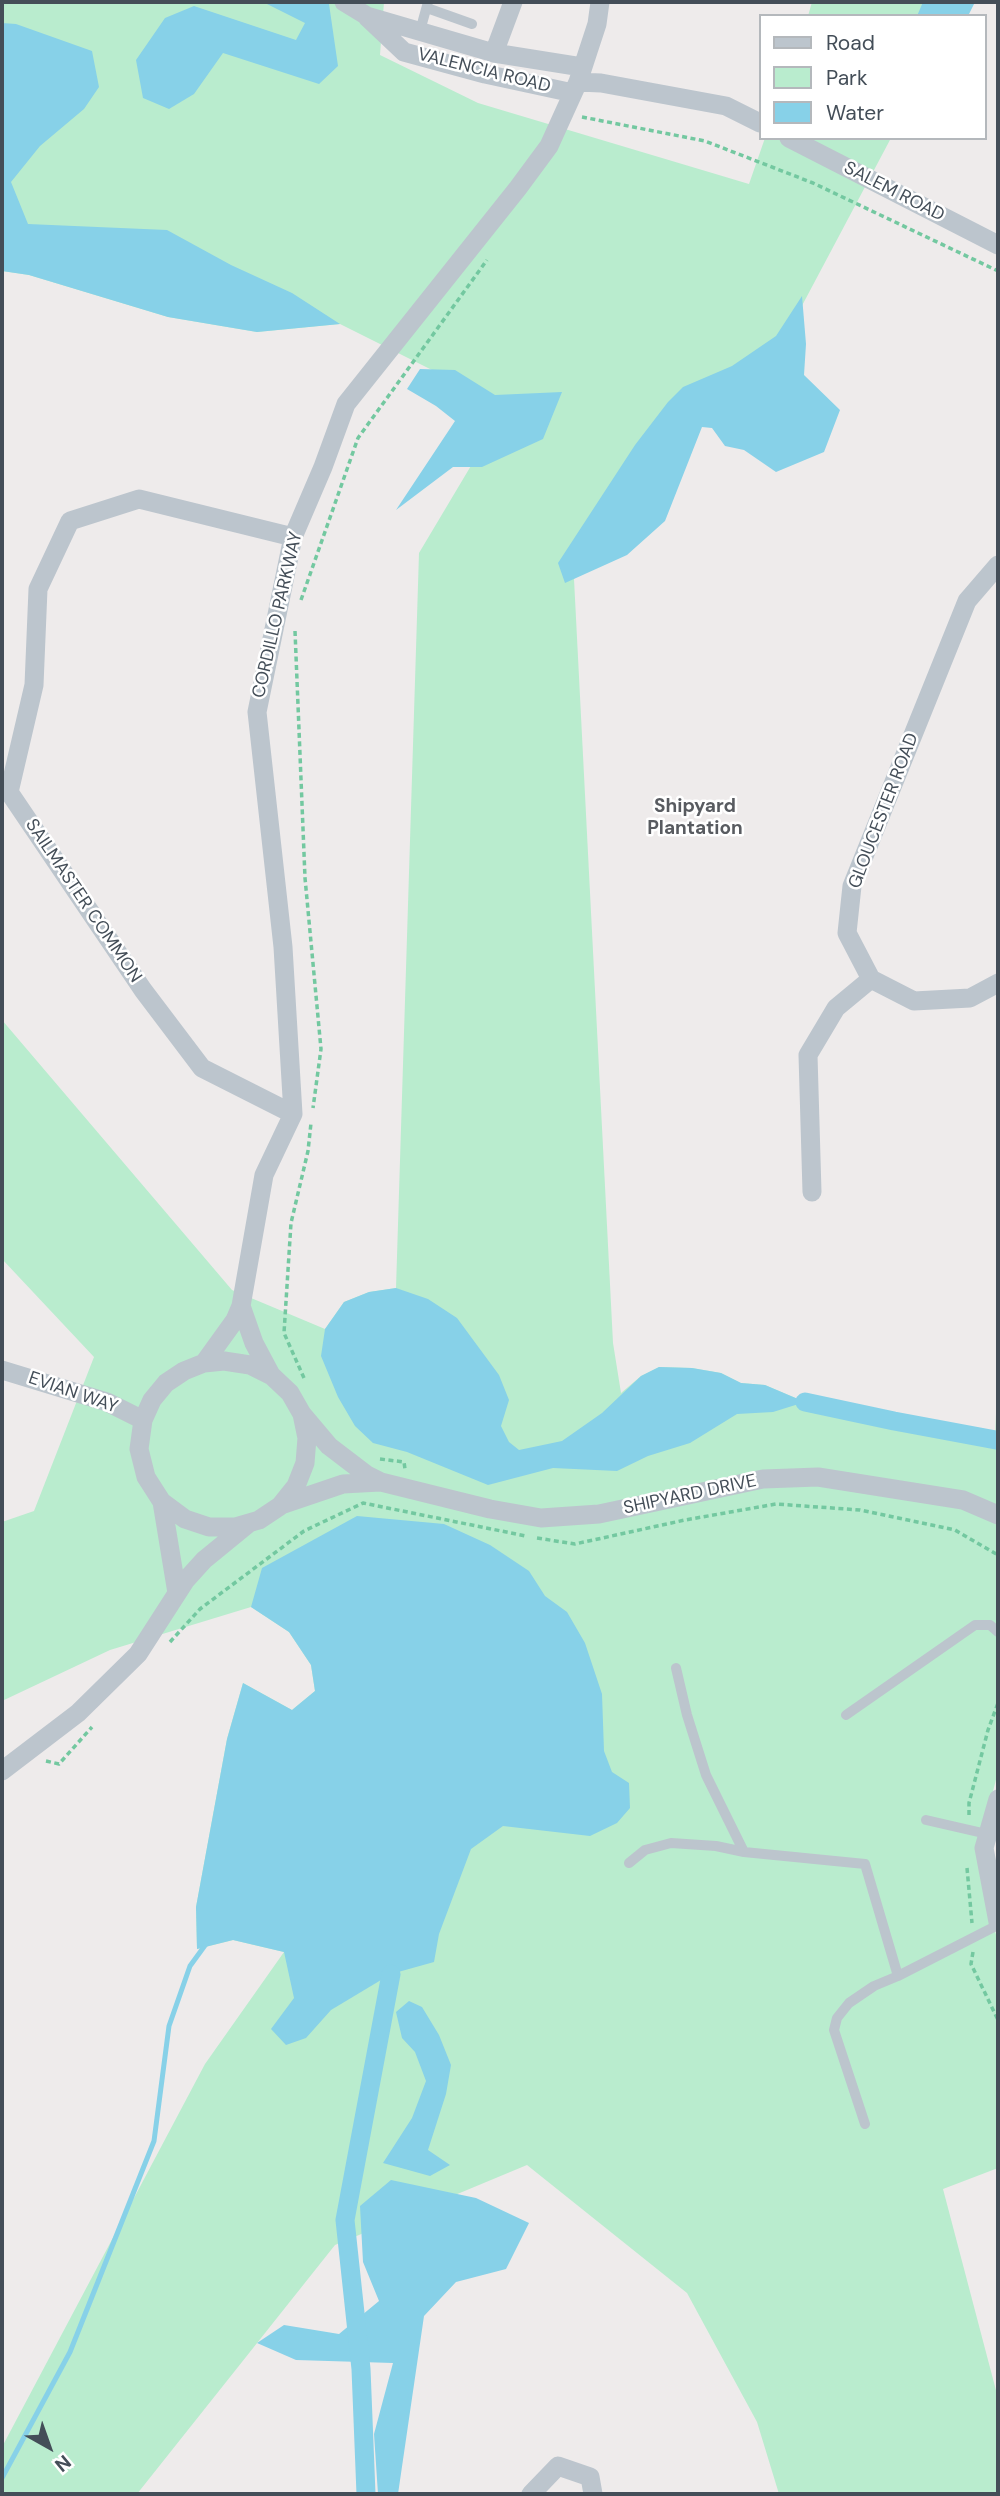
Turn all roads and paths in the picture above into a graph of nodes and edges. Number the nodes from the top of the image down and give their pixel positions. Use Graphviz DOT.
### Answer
graph roads {
  1 [pos="344,2"];
  2 [pos="513,2"];
  3 [pos="600,2"];
  4 [pos="427,5"];
  5 [pos="367,16"];
  6 [pos="472,24"];
  7 [pos="420,31"];
  8 [pos="494,53"];
  9 [pos="578,81"];
  10 [pos="758,122"];
  11 [pos="575,127"];
  12 [pos="793,140"];
  13 [pos="998,245"];
  14 [pos="489,257"];
  15 [pos="998,271"];
  16 [pos="293,537"];
  17 [pos="998,565"];
  18 [pos="299,607"];
  19 [pos="294,620"];
  20 [pos="871,979"];
  21 [pos="998,983"];
  22 [pos="293,1114"];
  23 [pos="812,1192"];
  24 [pos="242,1306"];
  25 [pos="204,1363"];
  26 [pos="2,1370"];
  27 [pos="272,1376"];
  28 [pos="308,1389"];
  29 [pos="302,1414"];
  30 [pos="143,1420"];
  31 [pos="379,1459"];
  32 [pos="382,1482"];
  33 [pos="407,1488"];
  34 [pos="162,1502"];
  35 [pos="280,1506"];
  36 [pos="409,1513"];
  37 [pos="998,1515"];
  38 [pos="248,1524"];
  39 [pos="998,1555"];
  40 [pos="177,1592"];
  41 [pos="998,1632"];
  42 [pos="162,1651"];
  43 [pos="676,1668"];
  44 [pos="846,1715"];
  45 [pos="97,1722"];
  46 [pos="21,1758"];
  47 [pos="2,1771"];
  48 [pos="998,1799"];
  49 [pos="926,1820"];
  50 [pos="987,1835"];
  51 [pos="744,1853"];
  52 [pos="629,1863"];
  53 [pos="998,1924"];
  54 [pos="898,1976"];
  55 [pos="865,2124"];
  56 [pos="531,2494"];
  57 [pos="593,2494"];
  1 -- 5 [label="street, VALENCIA ROAD"];
  2 -- 8 [label="street"];
  3 -- 9 [label="street, CORDILLO PARKWAY"];
  4 -- 6 [label="lane"];
  4 -- 7 [label="lane"];
  5 -- 7 [label="street, VALENCIA ROAD"];
  5 -- 9 [label="street, VALENCIA ROAD"];
  7 -- 8 [label="street, VALENCIA ROAD"];
  8 -- 9 [label="street, VALENCIA ROAD"];
  9 -- 10 [label="street"];
  9 -- 16 [label="street, CORDILLO PARKWAY"];
  11 -- 15 [label="path"];
  12 -- 13 [label="street, SALEM ROAD"];
  14 -- 18 [label="path"];
  16 -- 22 [label="street, CORDILLO PARKWAY"];
  16 -- 22 [label="street, SAILMASTER COMMON"];
  17 -- 20 [label="street, GLOUCESTER ROAD"];
  19 -- 28 [label="path"];
  20 -- 21 [label="street"];
  20 -- 23 [label="street"];
  22 -- 24 [label="street, CORDILLO PARKWAY"];
  24 -- 25 [label="street, CORDILLO PARKWAY"];
  24 -- 27 [label="street, CORDILLO PARKWAY"];
  25 -- 27 [label="street"];
  25 -- 30 [label="street"];
  26 -- 30 [label="street, EVIAN WAY"];
  27 -- 29 [label="street"];
  29 -- 32 [label="street, SHIPYARD DRIVE"];
  29 -- 35 [label="street"];
  30 -- 34 [label="street"];
  31 -- 33 [label="path"];
  32 -- 33 [label="street, SHIPYARD DRIVE"];
  32 -- 35 [label="street, SHIPYARD DRIVE"];
  33 -- 36 [label="path"];
  33 -- 37 [label="street, SHIPYARD DRIVE"];
  34 -- 38 [label="street"];
  34 -- 40 [label="street"];
  35 -- 38 [label="street"];
  36 -- 39 [label="path"];
  36 -- 42 [label="path"];
  38 -- 40 [label="street"];
  40 -- 46 [label="street"];
  41 -- 44 [label="lane"];
  43 -- 51 [label="lane"];
  45 -- 46 [label="path"];
  46 -- 47 [label="street"];
  48 -- 50 [label="street"];
  49 -- 50 [label="lane"];
  50 -- 53 [label="street"];
  51 -- 52 [label="lane"];
  51 -- 54 [label="lane"];
  53 -- 54 [label="lane"];
  54 -- 55 [label="lane"];
  56 -- 57 [label="street"];
}
